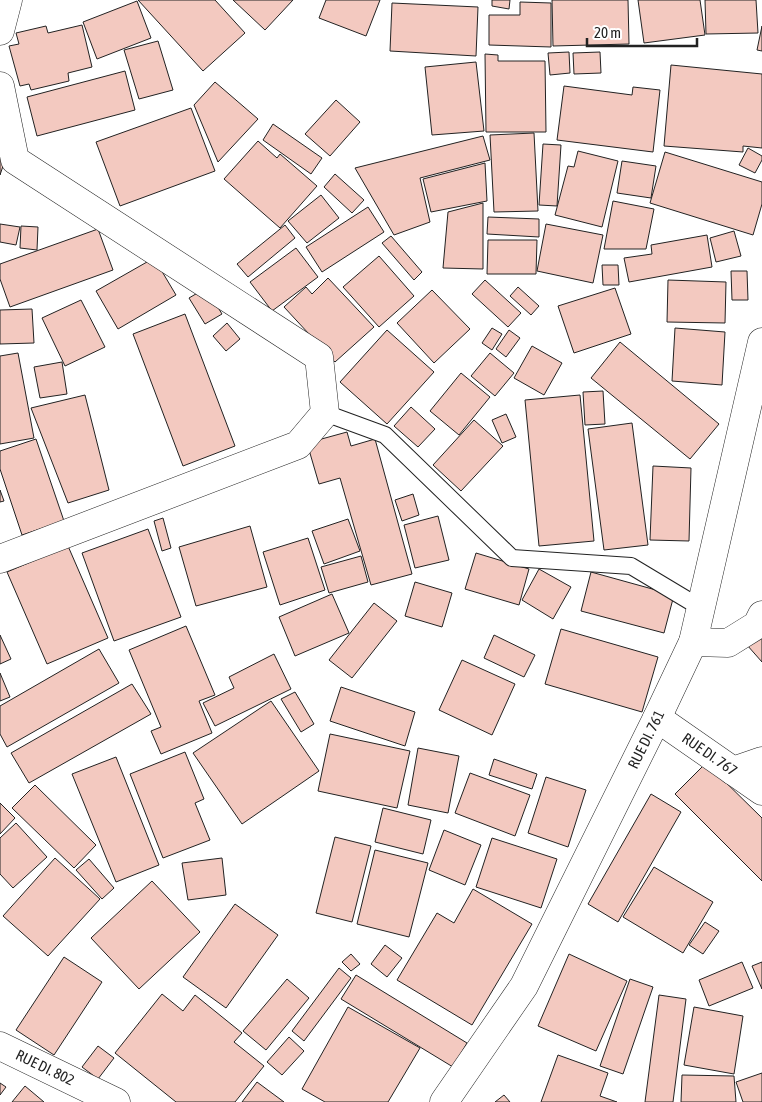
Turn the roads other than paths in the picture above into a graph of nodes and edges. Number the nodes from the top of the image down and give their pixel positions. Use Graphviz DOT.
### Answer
graph roads {
  1 [pos="8,0"];
  2 [pos="0,31"];
  3 [pos="0,86"];
  4 [pos="762,342"];
  5 [pos="325,413"];
  6 [pos="0,559"];
  7 [pos="701,608"];
  8 [pos="762,615"];
  9 [pos="693,642"];
  10 [pos="657,718"];
  11 [pos="762,761"];
  12 [pos="734,771"];
  13 [pos="762,791"];
  14 [pos="0,1046"];
  15 [pos="116,1102"];
  16 [pos="444,1102"];
  1 -- 2 [label="street"];
  3 -- 5 [label="street"];
  4 -- 7 [label="street, RUE DI. 761"];
  5 -- 6 [label="street"];
  5 -- 7 [label="lane"];
  7 -- 9 [label="street, RUE DI. 761"];
  8 -- 9 [label="street"];
  9 -- 10 [label="street, RUE DI. 761"];
  10 -- 12 [label="street, RUE DI. 767"];
  10 -- 16 [label="street, RUE DI. 761"];
  11 -- 12 [label="street"];
  12 -- 13 [label="street, RUE DI. 767"];
  14 -- 15 [label="street, RUE DI. 802"];
}
